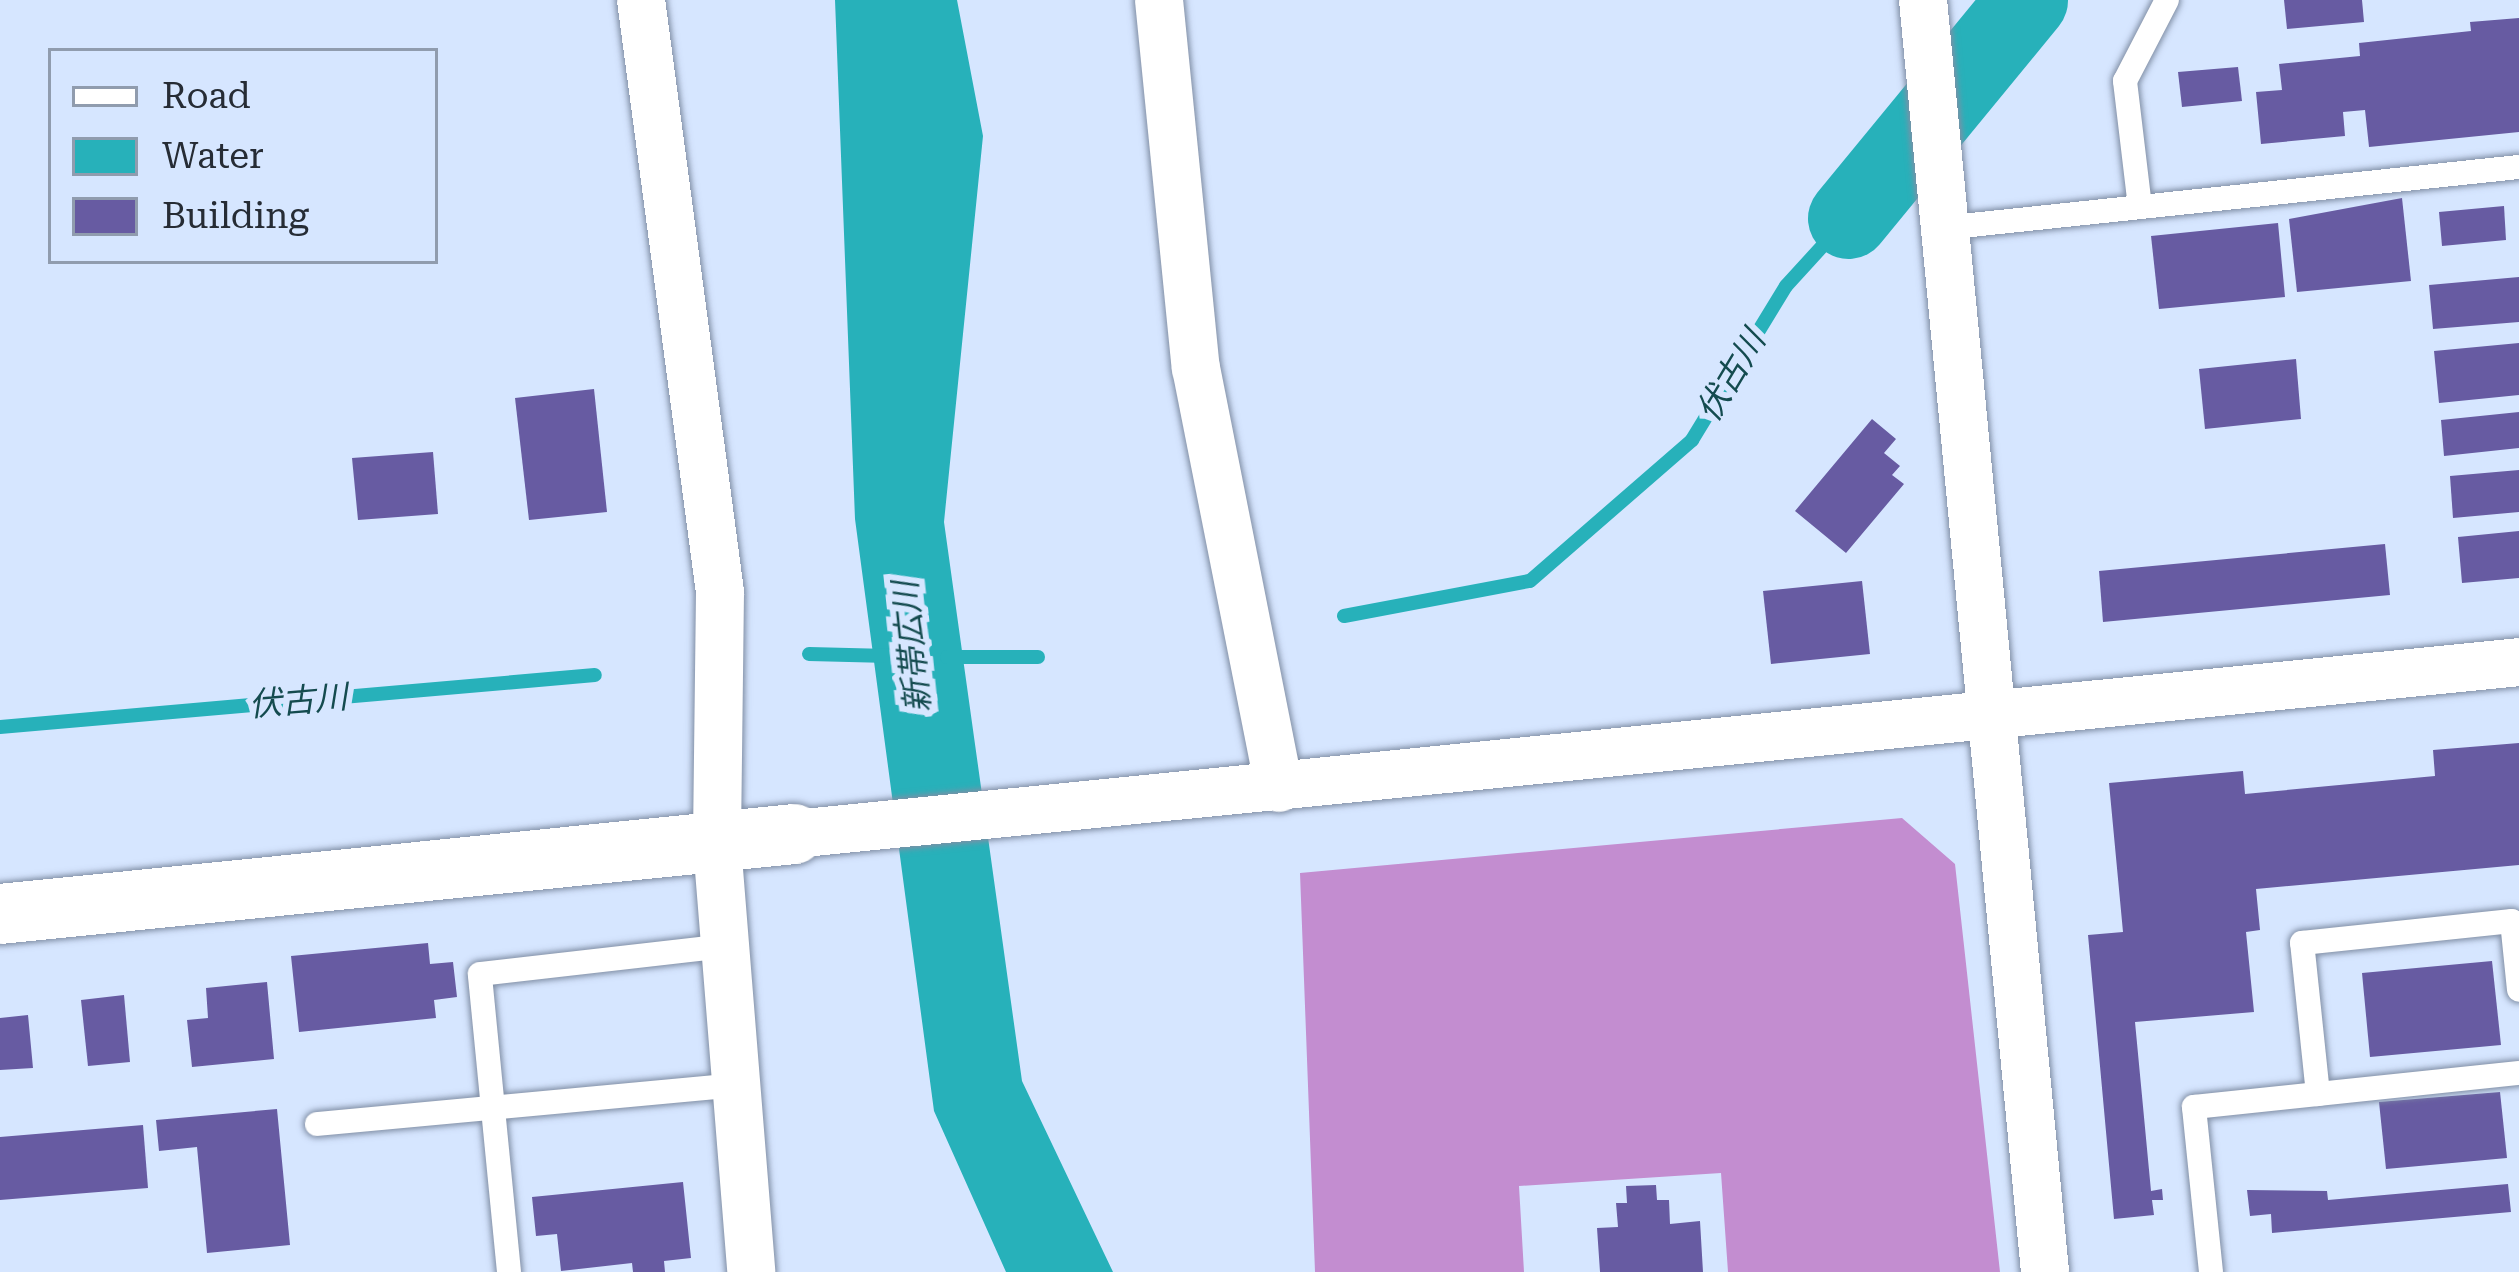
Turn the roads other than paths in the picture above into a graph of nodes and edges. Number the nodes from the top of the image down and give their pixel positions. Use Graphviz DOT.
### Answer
graph roads {
  1 [pos="641,0"];
  2 [pos="1159,0"];
  3 [pos="2167,0"];
  4 [pos="1924,10"];
  5 [pos="2519,167"];
  6 [pos="2140,207"];
  7 [pos="1942,220"];
  8 [pos="2519,662"];
  9 [pos="1990,715"];
  10 [pos="1279,788"];
  11 [pos="794,834"];
  12 [pos="717,845"];
  13 [pos="0,914"];
  14 [pos="725,946"];
  15 [pos="2519,990"];
  16 [pos="2519,1073"];
  17 [pos="736,1085"];
  18 [pos="2318,1094"];
  19 [pos="493,1108"];
  20 [pos="317,1124"];
  21 [pos="508,1272"];
  22 [pos="751,1272"];
  23 [pos="2044,1272"];
  24 [pos="2211,1272"];
  1 -- 12 [label="street"];
  2 -- 10 [label="street"];
  3 -- 6 [label="lane"];
  4 -- 7 [label="street"];
  5 -- 6 [label="lane"];
  6 -- 7 [label="lane"];
  7 -- 9 [label="street"];
  8 -- 9 [label="street"];
  9 -- 10 [label="street"];
  9 -- 23 [label="street"];
  10 -- 11 [label="street"];
  11 -- 12 [label="street"];
  12 -- 13 [label="street"];
  12 -- 14 [label="street"];
  14 -- 17 [label="street"];
  14 -- 19 [label="lane"];
  15 -- 18 [label="lane"];
  16 -- 18 [label="lane"];
  17 -- 19 [label="lane"];
  17 -- 22 [label="street"];
  18 -- 24 [label="lane"];
  19 -- 20 [label="lane"];
  19 -- 21 [label="lane"];
}
